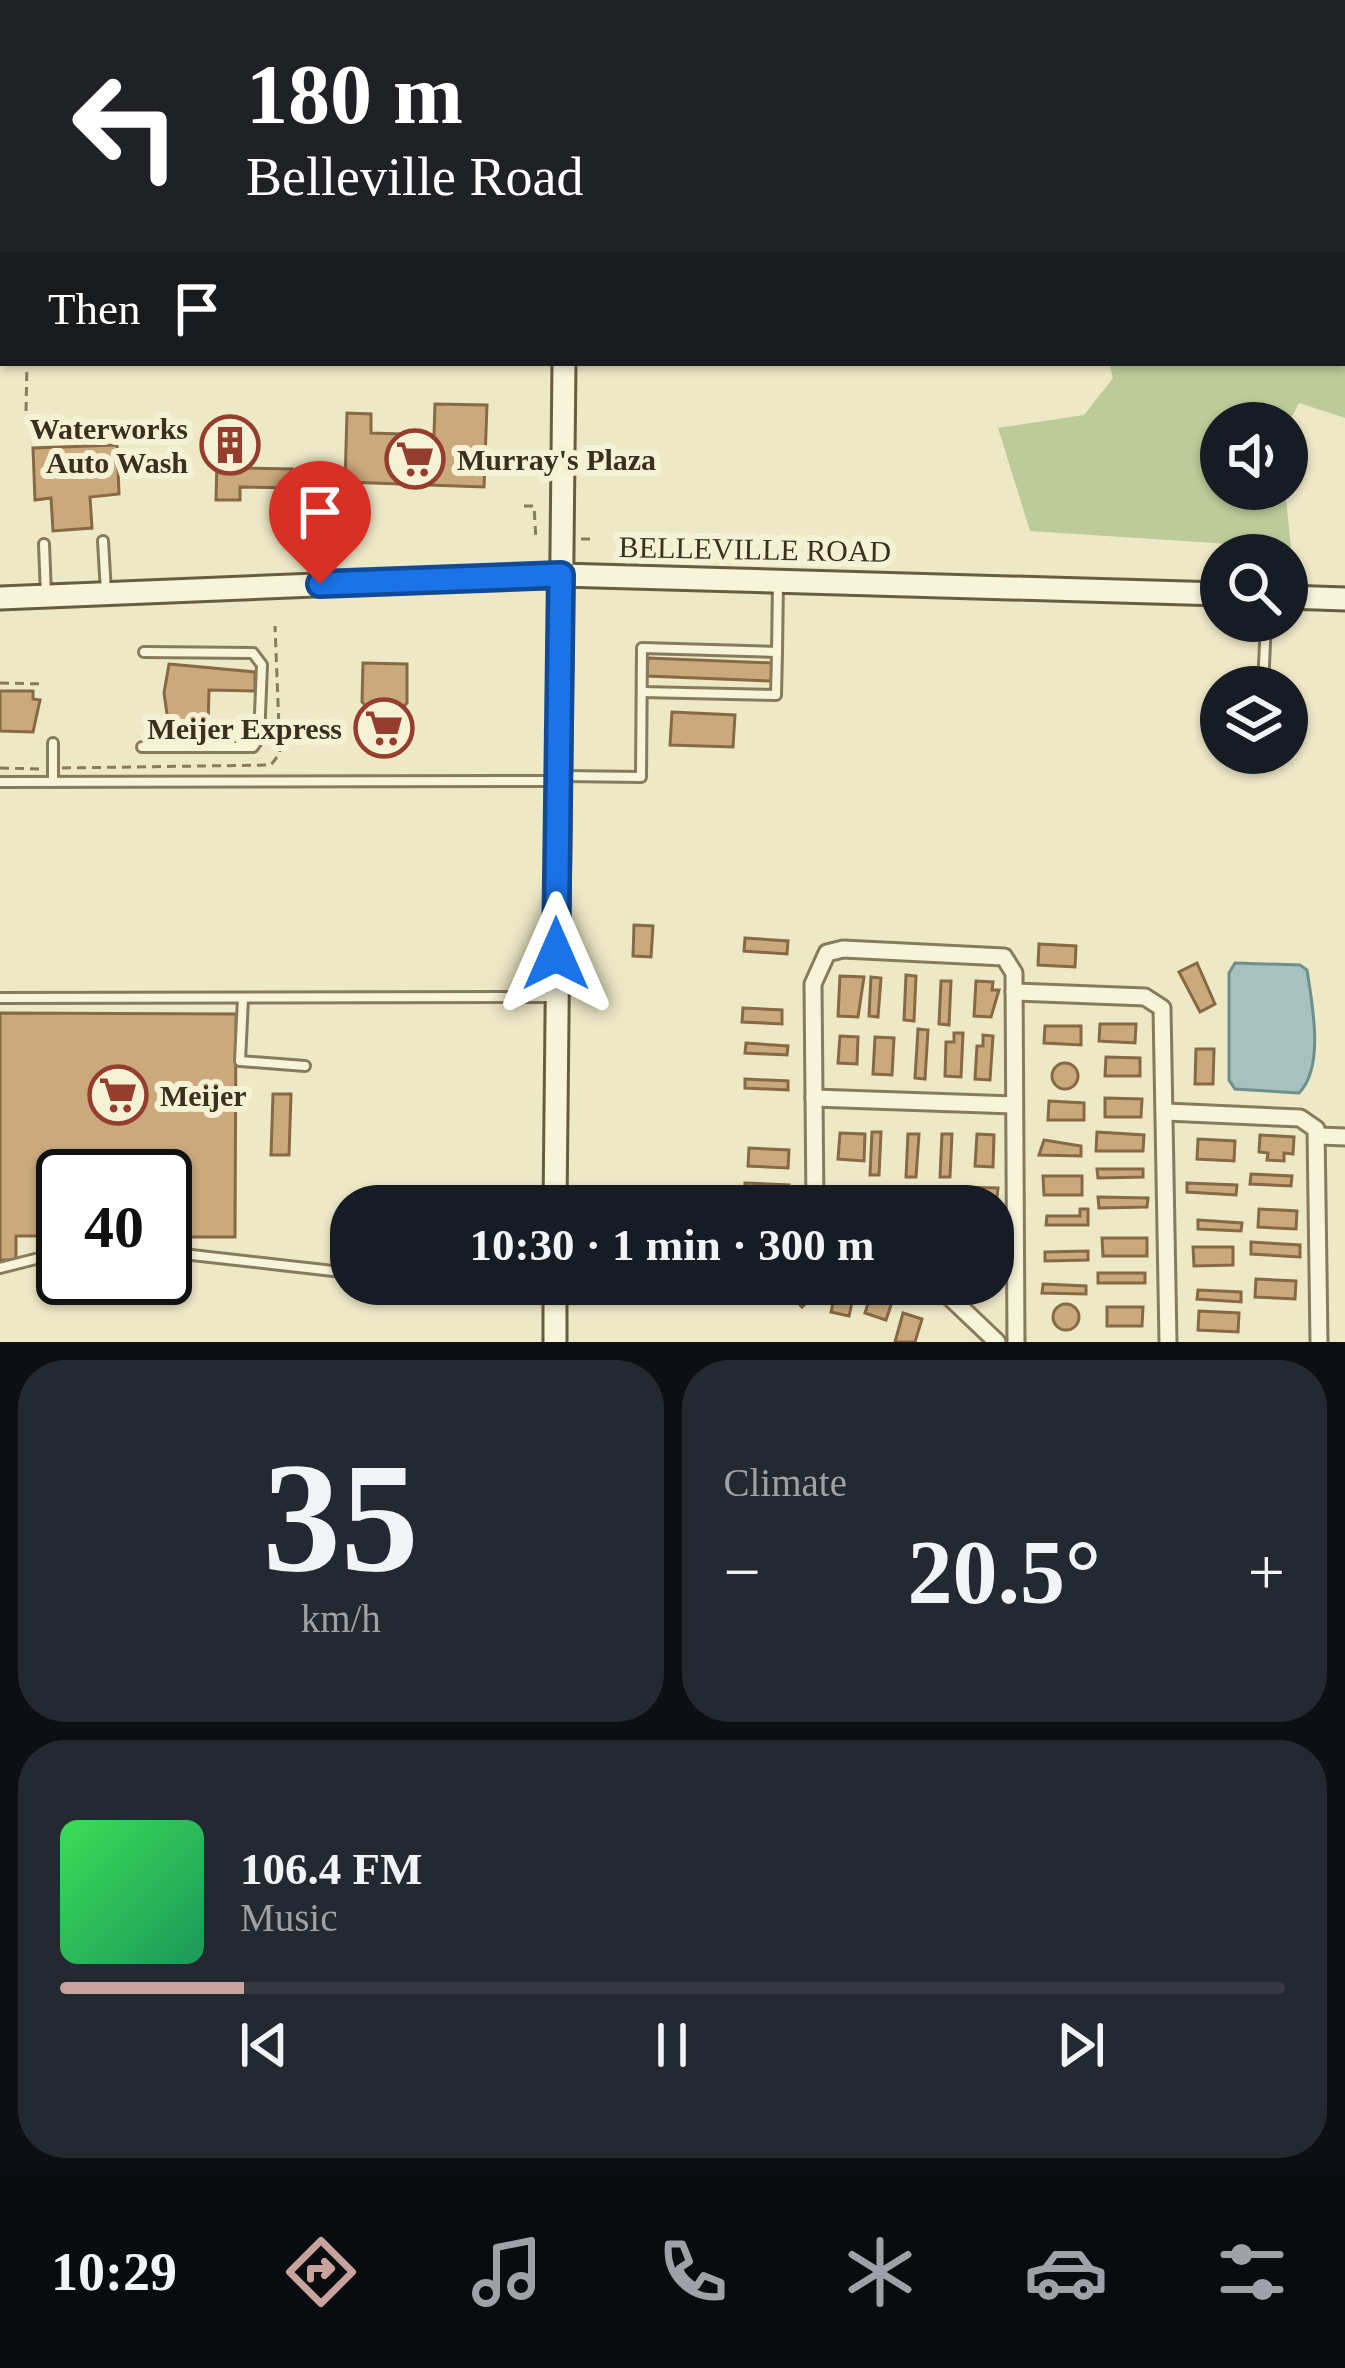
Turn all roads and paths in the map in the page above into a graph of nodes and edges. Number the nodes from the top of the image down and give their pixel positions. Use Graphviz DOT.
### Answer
graph roads {
  1 [pos="27,366"];
  2 [pos="564,366"];
  3 [pos="26,411"];
  4 [pos="524,506"];
  5 [pos="581,539"];
  6 [pos="591,539"];
  7 [pos="536,540"];
  8 [pos="103,541"];
  9 [pos="44,544"];
  10 [pos="561,575"];
  11 [pos="778,580"];
  12 [pos="106,593"];
  13 [pos="1200,594"];
  14 [pos="46,596"];
  15 [pos="0,598"];
  16 [pos="1308,598"];
  17 [pos="1345,599"];
  18 [pos="144,652"];
  19 [pos="777,652"];
  20 [pos="0,683"];
  21 [pos="45,684"];
  22 [pos="642,692"];
  23 [pos="53,743"];
  24 [pos="142,747"];
  25 [pos="557,778"];
  26 [pos="0,782"];
  27 [pos="53,782"];
  28 [pos="1014,992"];
  29 [pos="556,997"];
  30 [pos="0,998"];
  31 [pos="242,998"];
  32 [pos="305,1066"];
  33 [pos="814,1098"];
  34 [pos="1014,1105"];
  35 [pos="1166,1112"];
  36 [pos="1320,1136"];
  37 [pos="1345,1137"];
  38 [pos="555,1185"];
  39 [pos="815,1185"];
  40 [pos="192,1255"];
  41 [pos="36,1259"];
  42 [pos="0,1268"];
  43 [pos="330,1271"];
  44 [pos="555,1305"];
  45 [pos="958,1305"];
  46 [pos="555,1342"];
  47 [pos="997,1342"];
  48 [pos="1016,1342"];
  49 [pos="1168,1342"];
  50 [pos="1319,1342"];
  1 -- 3 [label="path"];
  2 -- 10 [label="main road"];
  4 -- 7 [label="path"];
  5 -- 6 [label="path"];
  8 -- 12 [label="lane"];
  9 -- 14 [label="lane"];
  10 -- 11 [label="main road, BELLEVILLE ROAD"];
  10 -- 12 [label="main road, BELLEVILLE ROAD"];
  10 -- 25 [label="main road"];
  11 -- 13 [label="main road, BELLEVILLE ROAD"];
  11 -- 19 [label="lane"];
  12 -- 14 [label="main road, BELLEVILLE ROAD"];
  14 -- 15 [label="main road, BELLEVILLE ROAD"];
  16 -- 17 [label="main road"];
  18 -- 24 [label="lane"];
  19 -- 22 [label="lane"];
  19 -- 22 [label="lane"];
  20 -- 21 [label="path"];
  22 -- 25 [label="lane"];
  23 -- 27 [label="lane"];
  25 -- 27 [label="lane"];
  25 -- 29 [label="main road"];
  26 -- 27 [label="lane"];
  28 -- 33 [label="street"];
  28 -- 34 [label="street"];
  28 -- 35 [label="street"];
  29 -- 31 [label="lane"];
  29 -- 38 [label="main road"];
  30 -- 31 [label="lane"];
  31 -- 32 [label="lane"];
  33 -- 34 [label="street"];
  33 -- 39 [label="street"];
  34 -- 48 [label="street"];
  35 -- 36 [label="street"];
  35 -- 49 [label="street"];
  36 -- 37 [label="street"];
  36 -- 50 [label="street"];
  40 -- 43 [label="lane"];
  41 -- 42 [label="lane"];
  44 -- 46 [label="main road"];
  45 -- 47 [label="street"];
}
